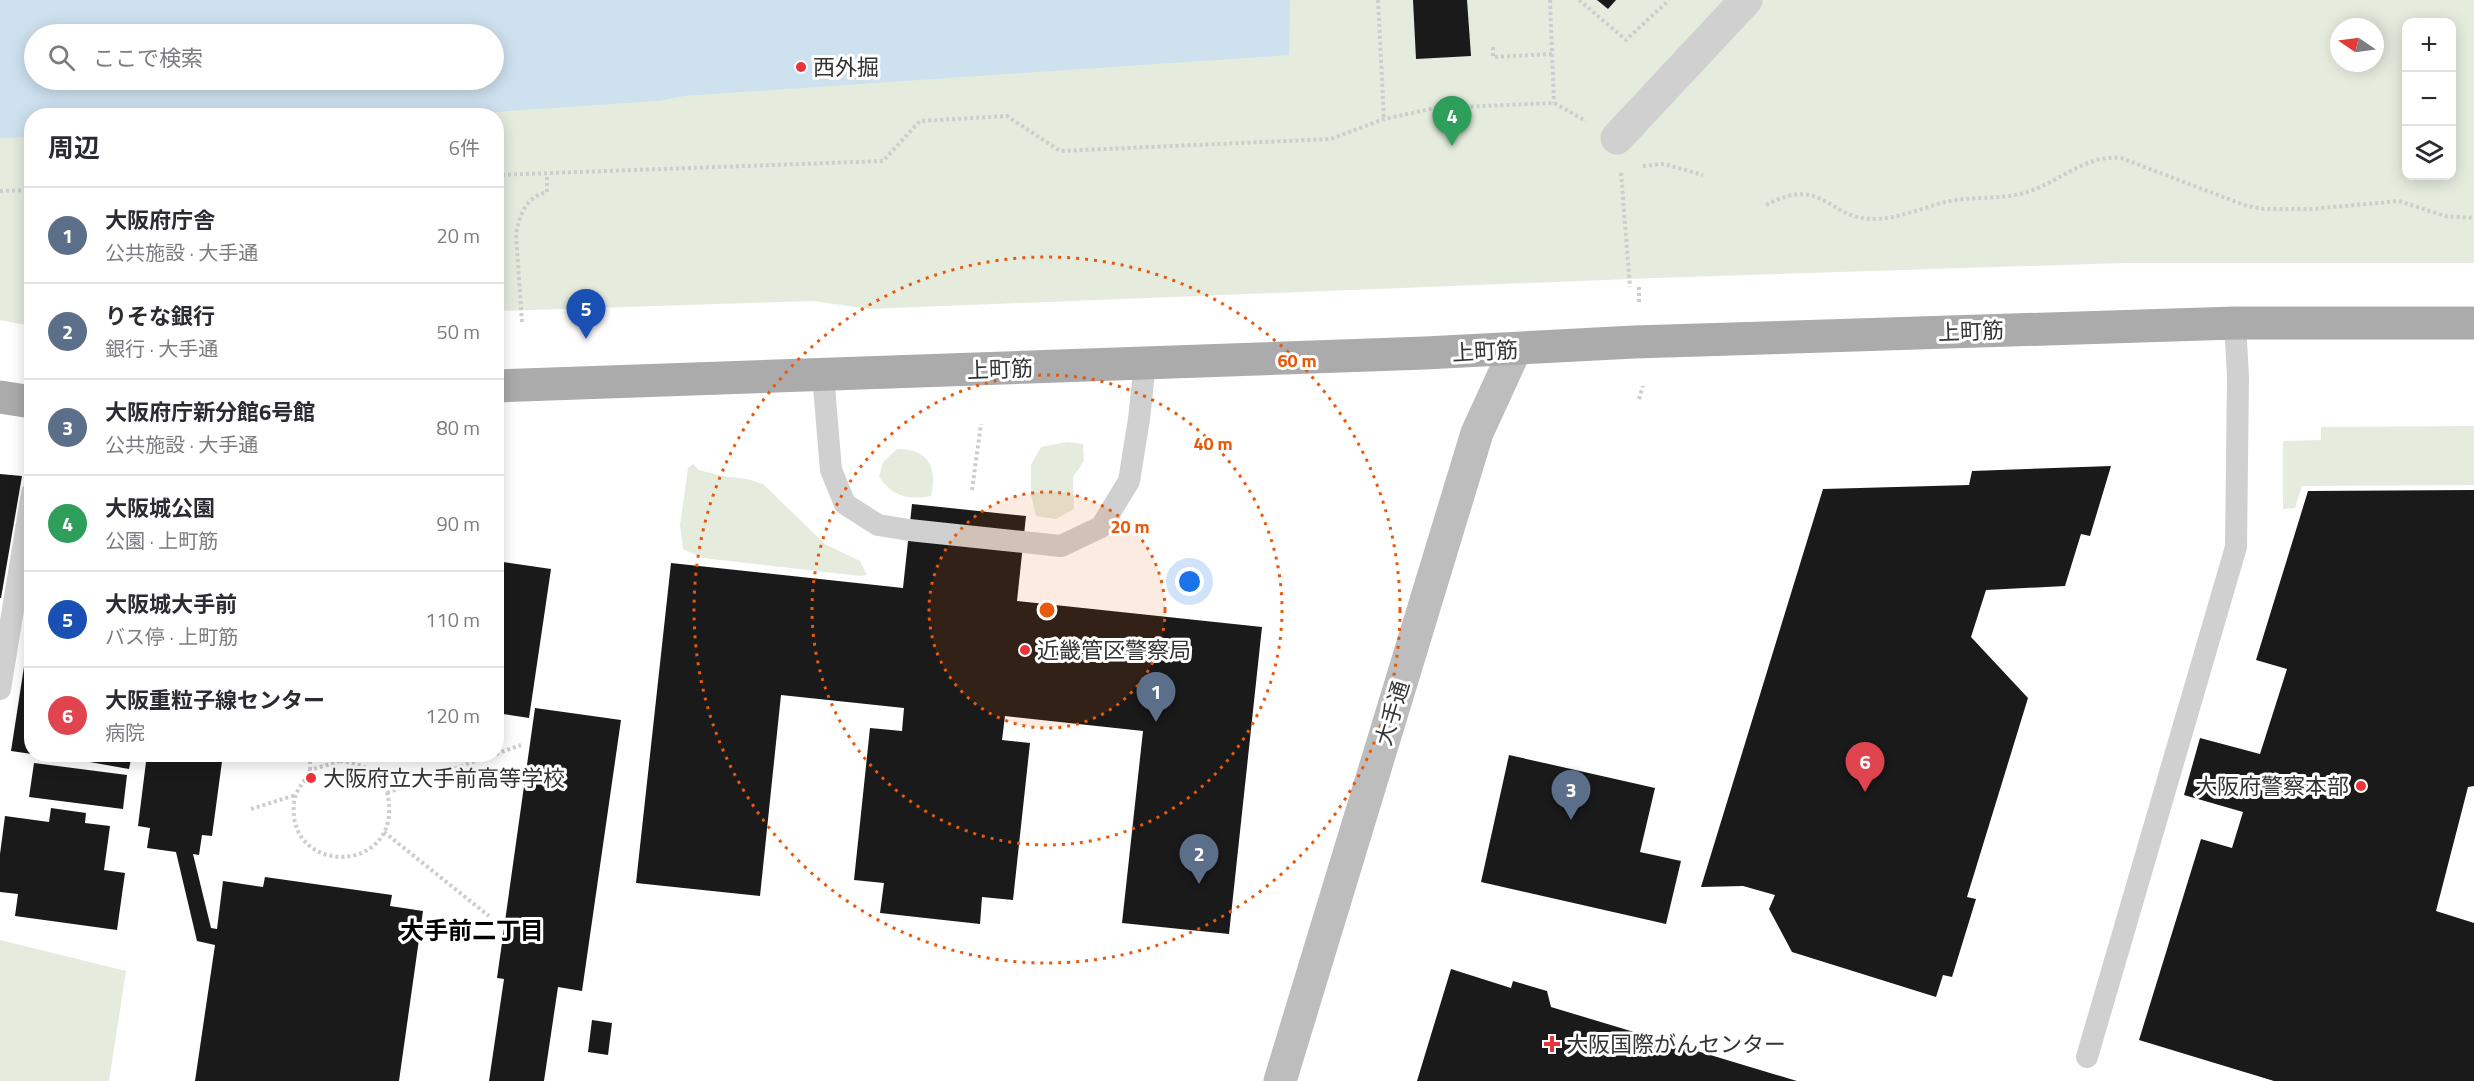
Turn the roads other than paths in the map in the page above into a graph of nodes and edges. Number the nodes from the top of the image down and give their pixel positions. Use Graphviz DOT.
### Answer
graph roads {
  1 [pos="1746,0"];
  2 [pos="1617,138"];
  3 [pos="2235,323"];
  4 [pos="2474,323"];
  5 [pos="1515,350"];
  6 [pos="1144,363"];
  7 [pos="823,375"];
  8 [pos="504,387"];
  9 [pos="0,397"];
  10 [pos="24,401"];
  11 [pos="24,543"];
  12 [pos="0,689"];
  13 [pos="2087,1057"];
  14 [pos="1280,1081"];
  1 -- 2 [label="street"];
  3 -- 4 [label="main road, 上町筋"];
  3 -- 5 [label="main road, 上町筋"];
  3 -- 13 [label="lane"];
  5 -- 6 [label="main road, 上町筋"];
  5 -- 14 [label="street, 大手通"];
  6 -- 7 [label="main road, 上町筋"];
  6 -- 7 [label="lane"];
  7 -- 8 [label="main road, 上町筋"];
  9 -- 10 [label="main road"];
  11 -- 12 [label="lane"];
}
